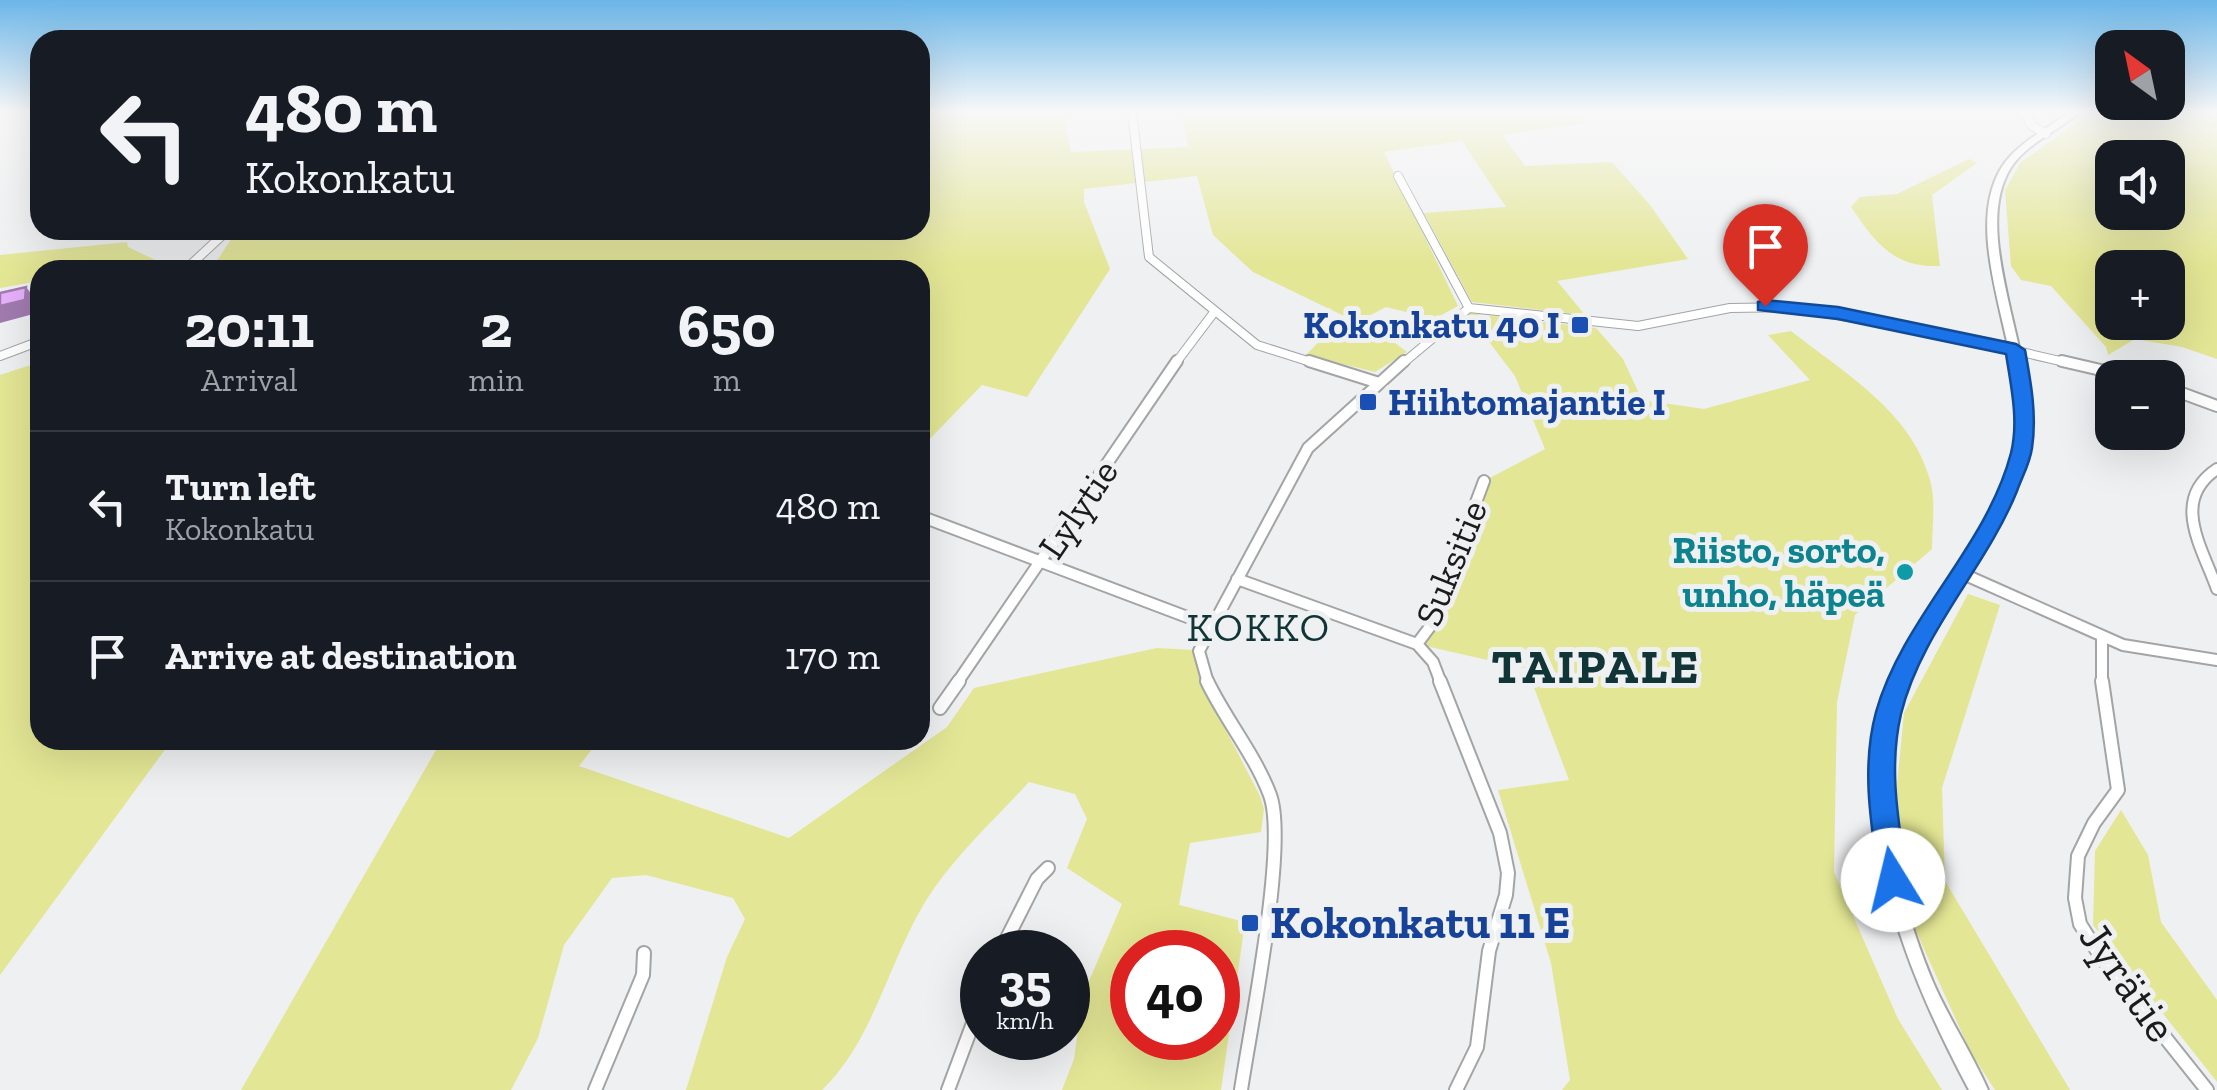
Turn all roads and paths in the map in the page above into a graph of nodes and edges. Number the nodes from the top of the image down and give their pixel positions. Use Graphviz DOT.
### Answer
graph roads {
  1 [pos="1137,163"];
  2 [pos="2011,163"];
  3 [pos="1398,176"];
  4 [pos="217,240"];
  5 [pos="196,260"];
  6 [pos="1469,308"];
  7 [pos="1216,311"];
  8 [pos="30,346"];
  9 [pos="2016,350"];
  10 [pos="0,356"];
  11 [pos="2095,369"];
  12 [pos="1380,383"];
  13 [pos="2185,394"];
  14 [pos="2217,406"];
  15 [pos="2217,469"];
  16 [pos="1484,481"];
  17 [pos="930,520"];
  18 [pos="1040,564"];
  19 [pos="1962,573"];
  20 [pos="1237,579"];
  21 [pos="2217,590"];
  22 [pos="1211,626"];
  23 [pos="2102,638"];
  24 [pos="1417,644"];
  25 [pos="2217,660"];
  26 [pos="940,708"];
  27 [pos="1048,868"];
  28 [pos="1011,930"];
  29 [pos="644,953"];
  30 [pos="960,1058"];
  31 [pos="595,1090"];
  32 [pos="948,1090"];
  33 [pos="1240,1090"];
  34 [pos="1456,1090"];
  35 [pos="1979,1090"];
  36 [pos="2208,1090"];
  1 -- 7 [label="street"];
  2 -- 9 [label="street"];
  3 -- 6 [label="street"];
  4 -- 5 [label="street"];
  6 -- 9 [label="street"];
  6 -- 12 [label="street"];
  7 -- 12 [label="street"];
  7 -- 18 [label="street, Lylytie"];
  8 -- 10 [label="street"];
  9 -- 11 [label="street"];
  9 -- 19 [label="street"];
  12 -- 20 [label="street"];
  13 -- 14 [label="street"];
  15 -- 21 [label="street"];
  16 -- 24 [label="street, Suksitie"];
  17 -- 18 [label="street"];
  18 -- 22 [label="street"];
  18 -- 26 [label="street, Lylytie"];
  19 -- 23 [label="street"];
  19 -- 35 [label="street"];
  20 -- 22 [label="street"];
  20 -- 24 [label="street"];
  22 -- 33 [label="street"];
  23 -- 25 [label="street"];
  23 -- 36 [label="street, Jyrätie"];
  24 -- 34 [label="street"];
  27 -- 28 [label="street"];
  29 -- 31 [label="street"];
  30 -- 32 [label="street"];
}
